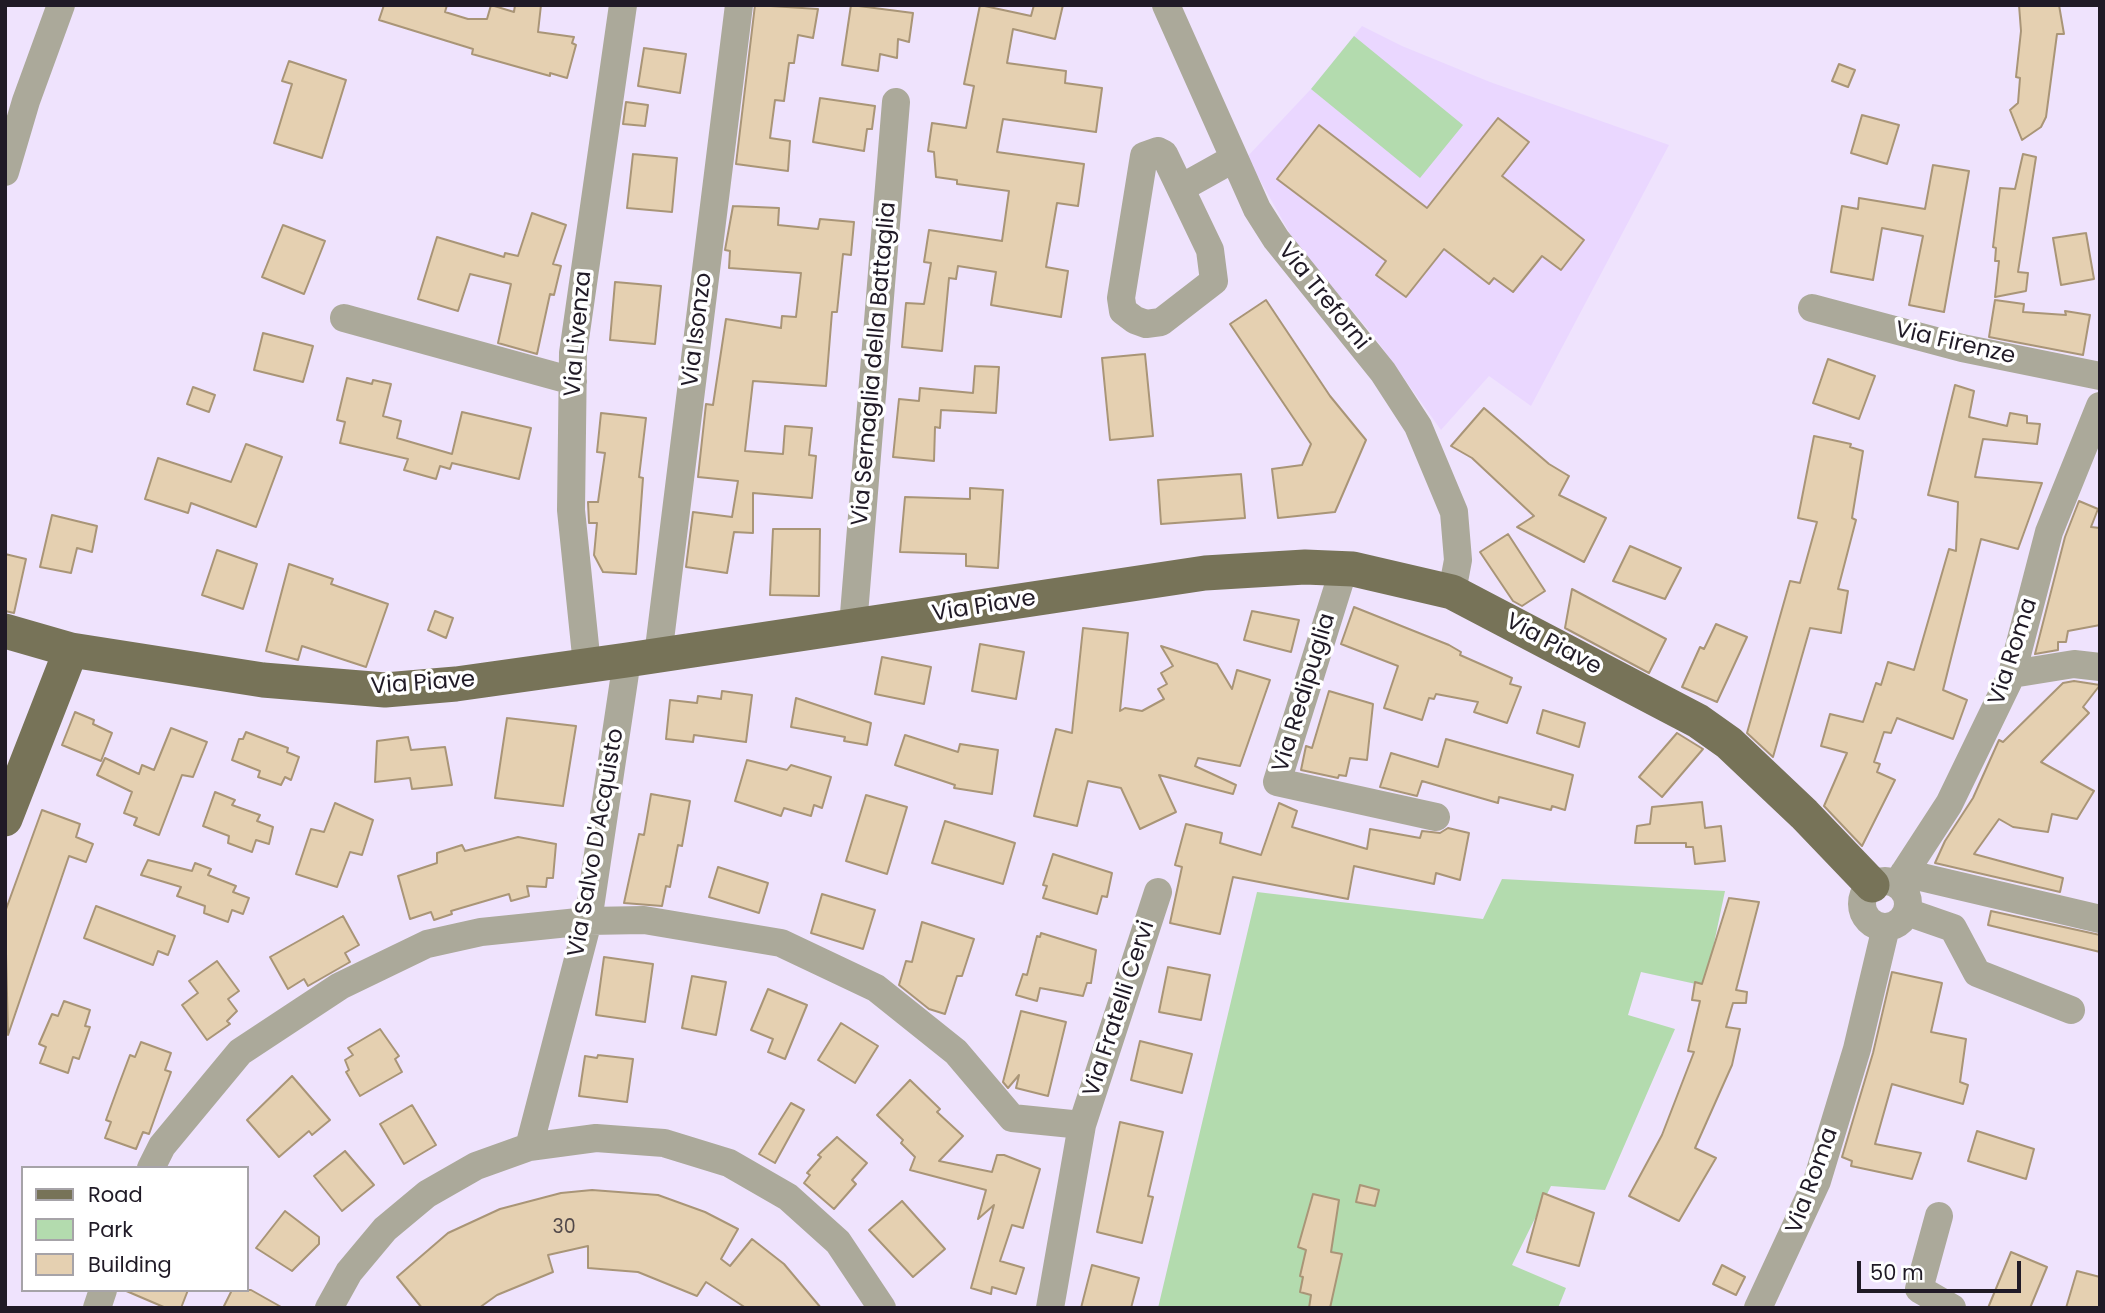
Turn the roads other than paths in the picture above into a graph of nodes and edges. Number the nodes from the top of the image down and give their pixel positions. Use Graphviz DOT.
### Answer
graph roads {
  1 [pos="61,5"];
  2 [pos="623,5"];
  3 [pos="739,5"];
  4 [pos="1166,5"];
  5 [pos="896,102"];
  6 [pos="1233,159"];
  7 [pos="5,172"];
  8 [pos="1181,188"];
  9 [pos="1812,308"];
  10 [pos="344,318"];
  11 [pos="2100,376"];
  12 [pos="573,380"];
  13 [pos="2100,406"];
  14 [pos="1344,568"];
  15 [pos="1452,592"];
  16 [pos="853,626"];
  17 [pos="5,631"];
  18 [pos="71,650"];
  19 [pos="643,658"];
  20 [pos="587,666"];
  21 [pos="2100,667"];
  22 [pos="2012,674"];
  23 [pos="1436,817"];
  24 [pos="5,819"];
  25 [pos="1891,881"];
  26 [pos="1158,892"];
  27 [pos="1896,919"];
  28 [pos="2100,919"];
  29 [pos="588,921"];
  30 [pos="2071,1010"];
  31 [pos="1082,1125"];
  32 [pos="529,1147"];
  33 [pos="152,1166"];
  34 [pos="1939,1216"];
  35 [pos="328,1308"];
  36 [pos="882,1308"];
  37 [pos="1049,1308"];
  38 [pos="1758,1308"];
  39 [pos="1952,1308"];
  1 -- 7 [label="street"];
  2 -- 12 [label="street, Via Livenza"];
  3 -- 19 [label="street, Via Isonzo"];
  4 -- 6 [label="street, Via Treforni"];
  5 -- 16 [label="street, Via Sernaglia della Battaglia"];
  6 -- 8 [label="street"];
  6 -- 15 [label="street, Via Treforni"];
  8 -- 8 [label="street"];
  9 -- 11 [label="street, Via Firenze"];
  10 -- 12 [label="street"];
  12 -- 20 [label="street, Via Livenza"];
  13 -- 22 [label="street, Via Roma"];
  14 -- 15 [label="main road, Via Piave"];
  14 -- 16 [label="main road, Via Piave"];
  14 -- 23 [label="street, Via Redipuglia"];
  15 -- 25 [label="main road, Via Piave"];
  16 -- 19 [label="main road, Via Piave"];
  17 -- 18 [label="main road, Via Piave"];
  18 -- 20 [label="main road, Via Piave"];
  18 -- 24 [label="main road"];
  19 -- 20 [label="main road, Via Piave"];
  19 -- 29 [label="street, Via Salvo D'Acquisto"];
  21 -- 22 [label="street"];
  22 -- 25 [label="street, Via Roma"];
  25 -- 27 [label="street"];
  25 -- 27 [label="street, Via Roma"];
  25 -- 28 [label="street"];
  26 -- 31 [label="street, Via Fratelli Cervi"];
  27 -- 30 [label="street"];
  27 -- 38 [label="street, Via Roma"];
  29 -- 31 [label="street, Via Fratelli Cervi"];
  29 -- 32 [label="street, Via Salvo D'Acquisto"];
  29 -- 33 [label="street, Via Fratelli Cervi"];
  31 -- 37 [label="street, Via Fratelli Cervi"];
  32 -- 35 [label="street"];
  32 -- 36 [label="street"];
  34 -- 39 [label="street"];
}
